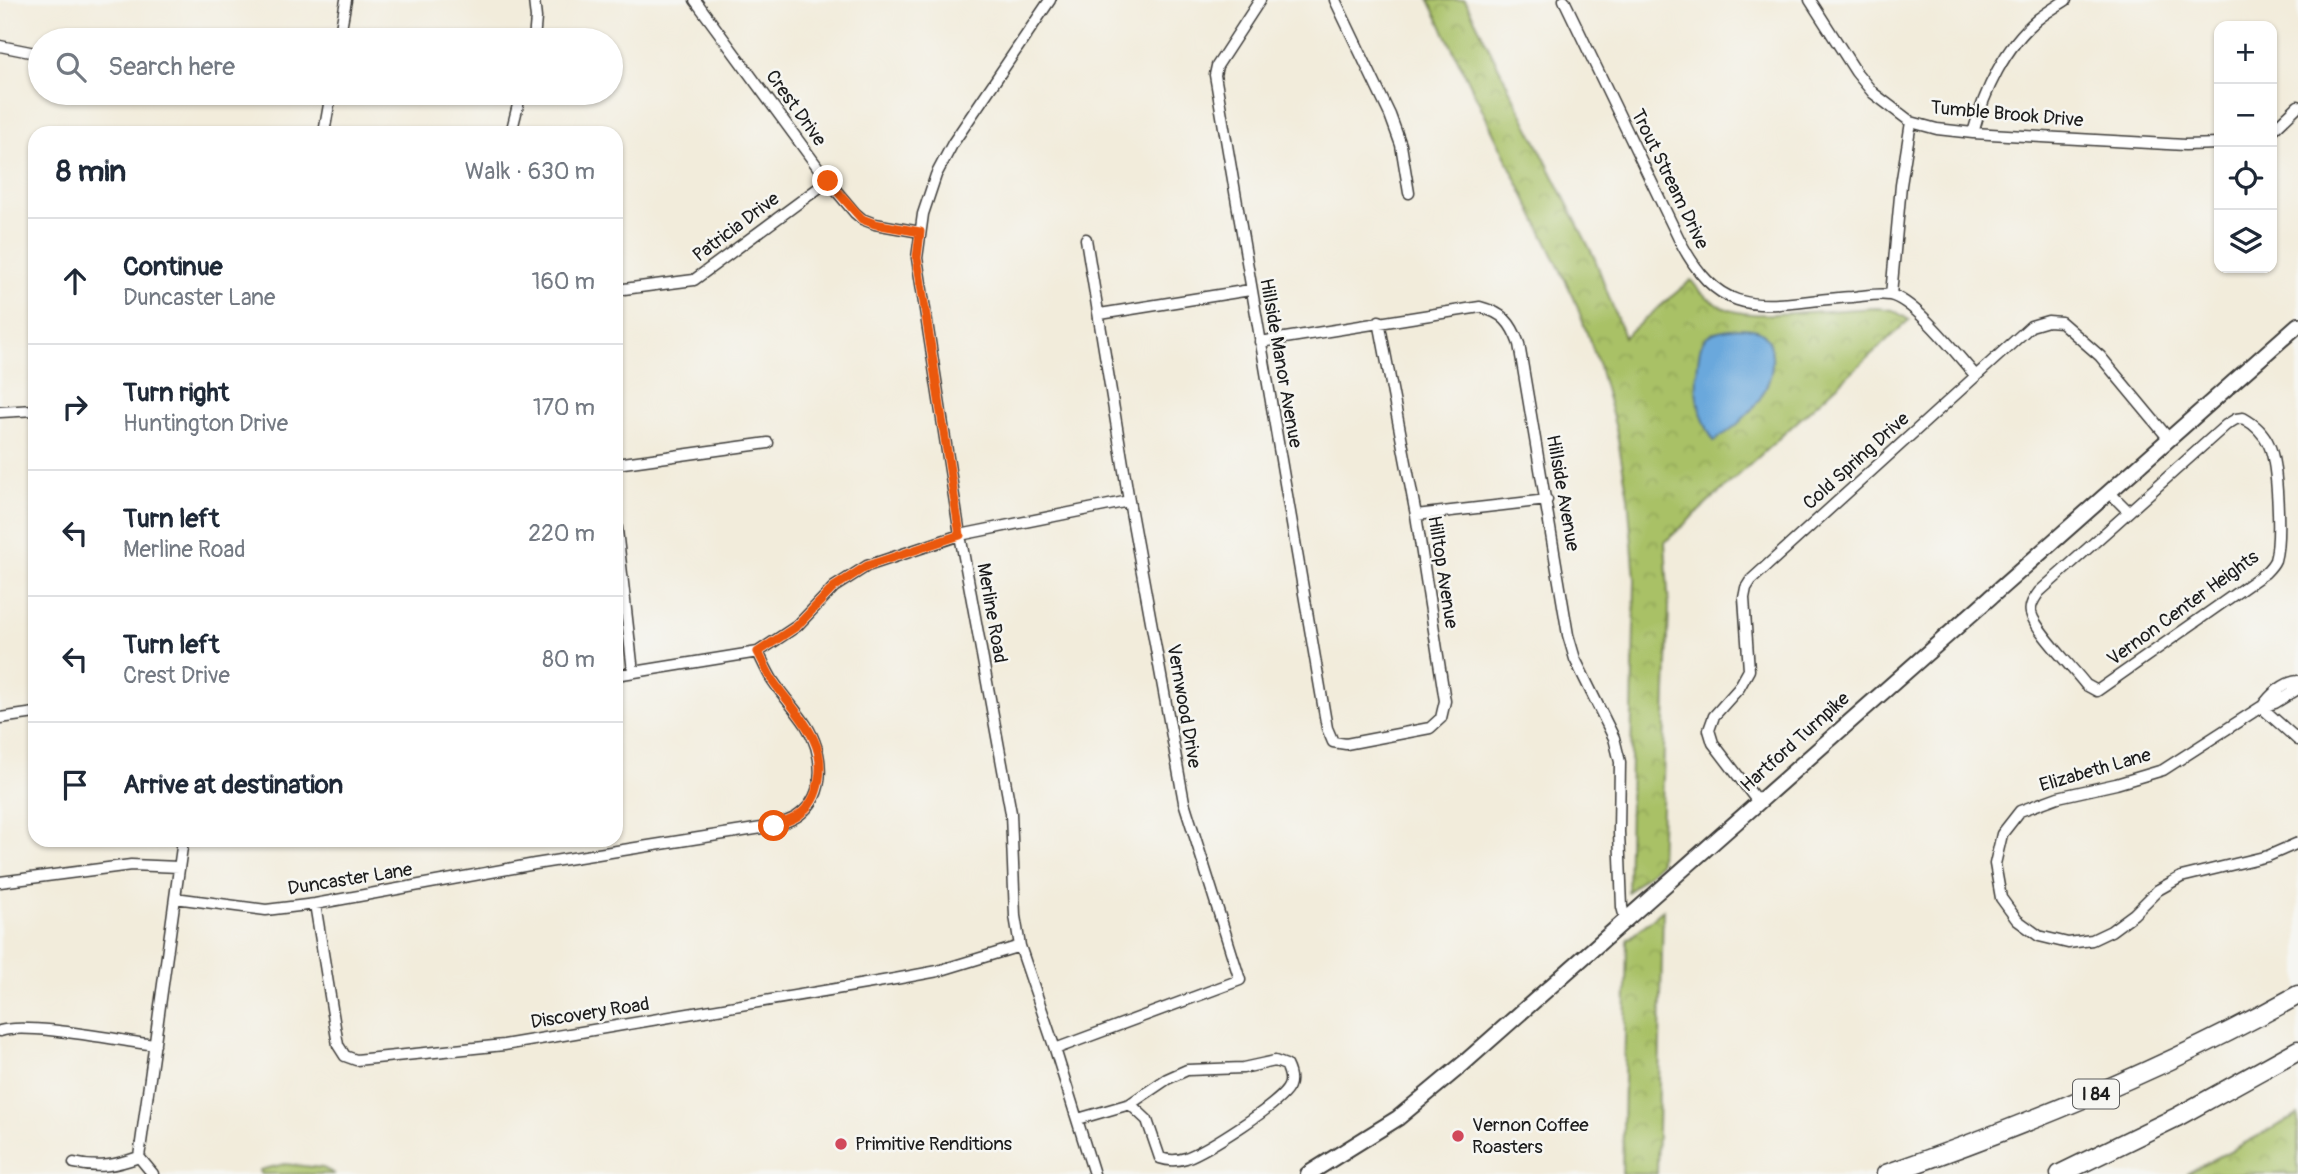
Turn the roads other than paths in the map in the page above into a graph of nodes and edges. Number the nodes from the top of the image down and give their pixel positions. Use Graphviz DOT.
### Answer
graph roads {
  1 [pos="346,0"];
  2 [pos="534,0"];
  3 [pos="695,0"];
  4 [pos="1050,0"];
  5 [pos="1260,0"];
  6 [pos="1335,0"];
  7 [pos="1564,0"];
  8 [pos="1810,0"];
  9 [pos="2066,0"];
  10 [pos="341,28"];
  11 [pos="535,28"];
  12 [pos="0,46"];
  13 [pos="28,52"];
  14 [pos="329,105"];
  15 [pos="518,105"];
  16 [pos="2298,106"];
  17 [pos="1910,122"];
  18 [pos="325,126"];
  19 [pos="513,126"];
  20 [pos="2277,126"];
  21 [pos="1973,133"];
  22 [pos="2214,144"];
  23 [pos="828,181"];
  24 [pos="1409,193"];
  25 [pos="920,232"];
  26 [pos="1086,239"];
  27 [pos="623,289"];
  28 [pos="1250,290"];
  29 [pos="1891,295"];
  30 [pos="1100,314"];
  31 [pos="1379,321"];
  32 [pos="2298,325"];
  33 [pos="1260,342"];
  34 [pos="1975,375"];
  35 [pos="28,410"];
  36 [pos="0,412"];
  37 [pos="2169,439"];
  38 [pos="768,443"];
  39 [pos="623,463"];
  40 [pos="2109,492"];
  41 [pos="1546,500"];
  42 [pos="1129,501"];
  43 [pos="2128,511"];
  44 [pos="1416,515"];
  45 [pos="960,535"];
  46 [pos="623,583"];
  47 [pos="758,652"];
  48 [pos="633,672"];
  49 [pos="623,674"];
  50 [pos="2298,681"];
  51 [pos="2298,689"];
  52 [pos="2261,707"];
  53 [pos="28,714"];
  54 [pos="0,718"];
  55 [pos="2298,740"];
  56 [pos="1333,742"];
  57 [pos="1758,802"];
  58 [pos="2298,844"];
  59 [pos="182,847"];
  60 [pos="179,867"];
  61 [pos="0,882"];
  62 [pos="175,898"];
  63 [pos="315,904"];
  64 [pos="1625,919"];
  65 [pos="1020,946"];
  66 [pos="2298,995"];
  67 [pos="0,1031"];
  68 [pos="155,1045"];
  69 [pos="1055,1049"];
  70 [pos="2298,1050"];
  71 [pos="1130,1104"];
  72 [pos="1078,1119"];
  73 [pos="139,1157"];
  74 [pos="74,1163"];
  75 [pos="153,1174"];
  76 [pos="1094,1174"];
  77 [pos="1308,1174"];
  78 [pos="1886,1174"];
  79 [pos="2060,1174"];
  1 -- 10 [label="street"];
  2 -- 11 [label="street"];
  3 -- 23 [label="street, Crest Drive"];
  4 -- 25 [label="street, Merline Road"];
  5 -- 28 [label="street, Hillside Manor Avenue"];
  6 -- 24 [label="street"];
  7 -- 29 [label="street, Trout Stream Drive"];
  8 -- 17 [label="street, Tumble Brook Drive"];
  9 -- 21 [label="street"];
  12 -- 13 [label="street"];
  14 -- 18 [label="street"];
  15 -- 19 [label="street"];
  16 -- 20 [label="street"];
  17 -- 21 [label="street, Tumble Brook Drive"];
  17 -- 29 [label="street"];
  21 -- 22 [label="street, Tumble Brook Drive"];
  23 -- 25 [label="street, Crest Drive"];
  23 -- 27 [label="street, Patricia Drive"];
  25 -- 45 [label="street, Merline Road"];
  26 -- 30 [label="street, Vernwood Drive"];
  28 -- 30 [label="street"];
  28 -- 33 [label="street, Hillside Manor Avenue"];
  29 -- 34 [label="street"];
  30 -- 42 [label="street, Vernwood Drive"];
  31 -- 33 [label="street, Hillside Avenue"];
  31 -- 41 [label="street, Hillside Avenue"];
  31 -- 44 [label="street, Hilltop Avenue"];
  32 -- 37 [label="main road, Hartford Turnpike"];
  33 -- 56 [label="street, Hillside Manor Avenue"];
  34 -- 37 [label="street, Cold Spring Drive"];
  34 -- 57 [label="street, Cold Spring Drive"];
  35 -- 36 [label="street"];
  37 -- 40 [label="main road, Hartford Turnpike"];
  38 -- 39 [label="street"];
  40 -- 43 [label="street"];
  40 -- 57 [label="main road, Hartford Turnpike"];
  41 -- 44 [label="street"];
  41 -- 64 [label="street, Hillside Avenue"];
  42 -- 45 [label="street"];
  42 -- 69 [label="street, Vernwood Drive"];
  43 -- 43 [label="street, Vernon Center Heights"];
  44 -- 56 [label="street, Hilltop Avenue"];
  45 -- 47 [label="street"];
  45 -- 65 [label="street, Merline Road"];
  46 -- 48 [label="street"];
  47 -- 48 [label="street"];
  47 -- 63 [label="street, Duncaster Lane"];
  48 -- 49 [label="street"];
  50 -- 52 [label="street, Elizabeth Lane"];
  51 -- 52 [label="street, Elizabeth Lane"];
  52 -- 55 [label="street"];
  52 -- 58 [label="street, Elizabeth Lane"];
  53 -- 54 [label="street"];
  57 -- 64 [label="main road, Hartford Turnpike"];
  59 -- 60 [label="street"];
  60 -- 61 [label="street"];
  60 -- 62 [label="street"];
  62 -- 63 [label="street, Duncaster Lane"];
  62 -- 68 [label="street"];
  63 -- 65 [label="street, Discovery Road"];
  64 -- 77 [label="main road, Hartford Turnpike"];
  65 -- 69 [label="street, Merline Road"];
  66 -- 78 [label="highway, I 84"];
  67 -- 68 [label="street"];
  68 -- 73 [label="street"];
  69 -- 72 [label="street, Merline Road"];
  70 -- 79 [label="highway"];
  71 -- 71 [label="street"];
  71 -- 72 [label="street"];
  72 -- 76 [label="street, Merline Road"];
  73 -- 74 [label="street"];
  73 -- 75 [label="street"];
}
